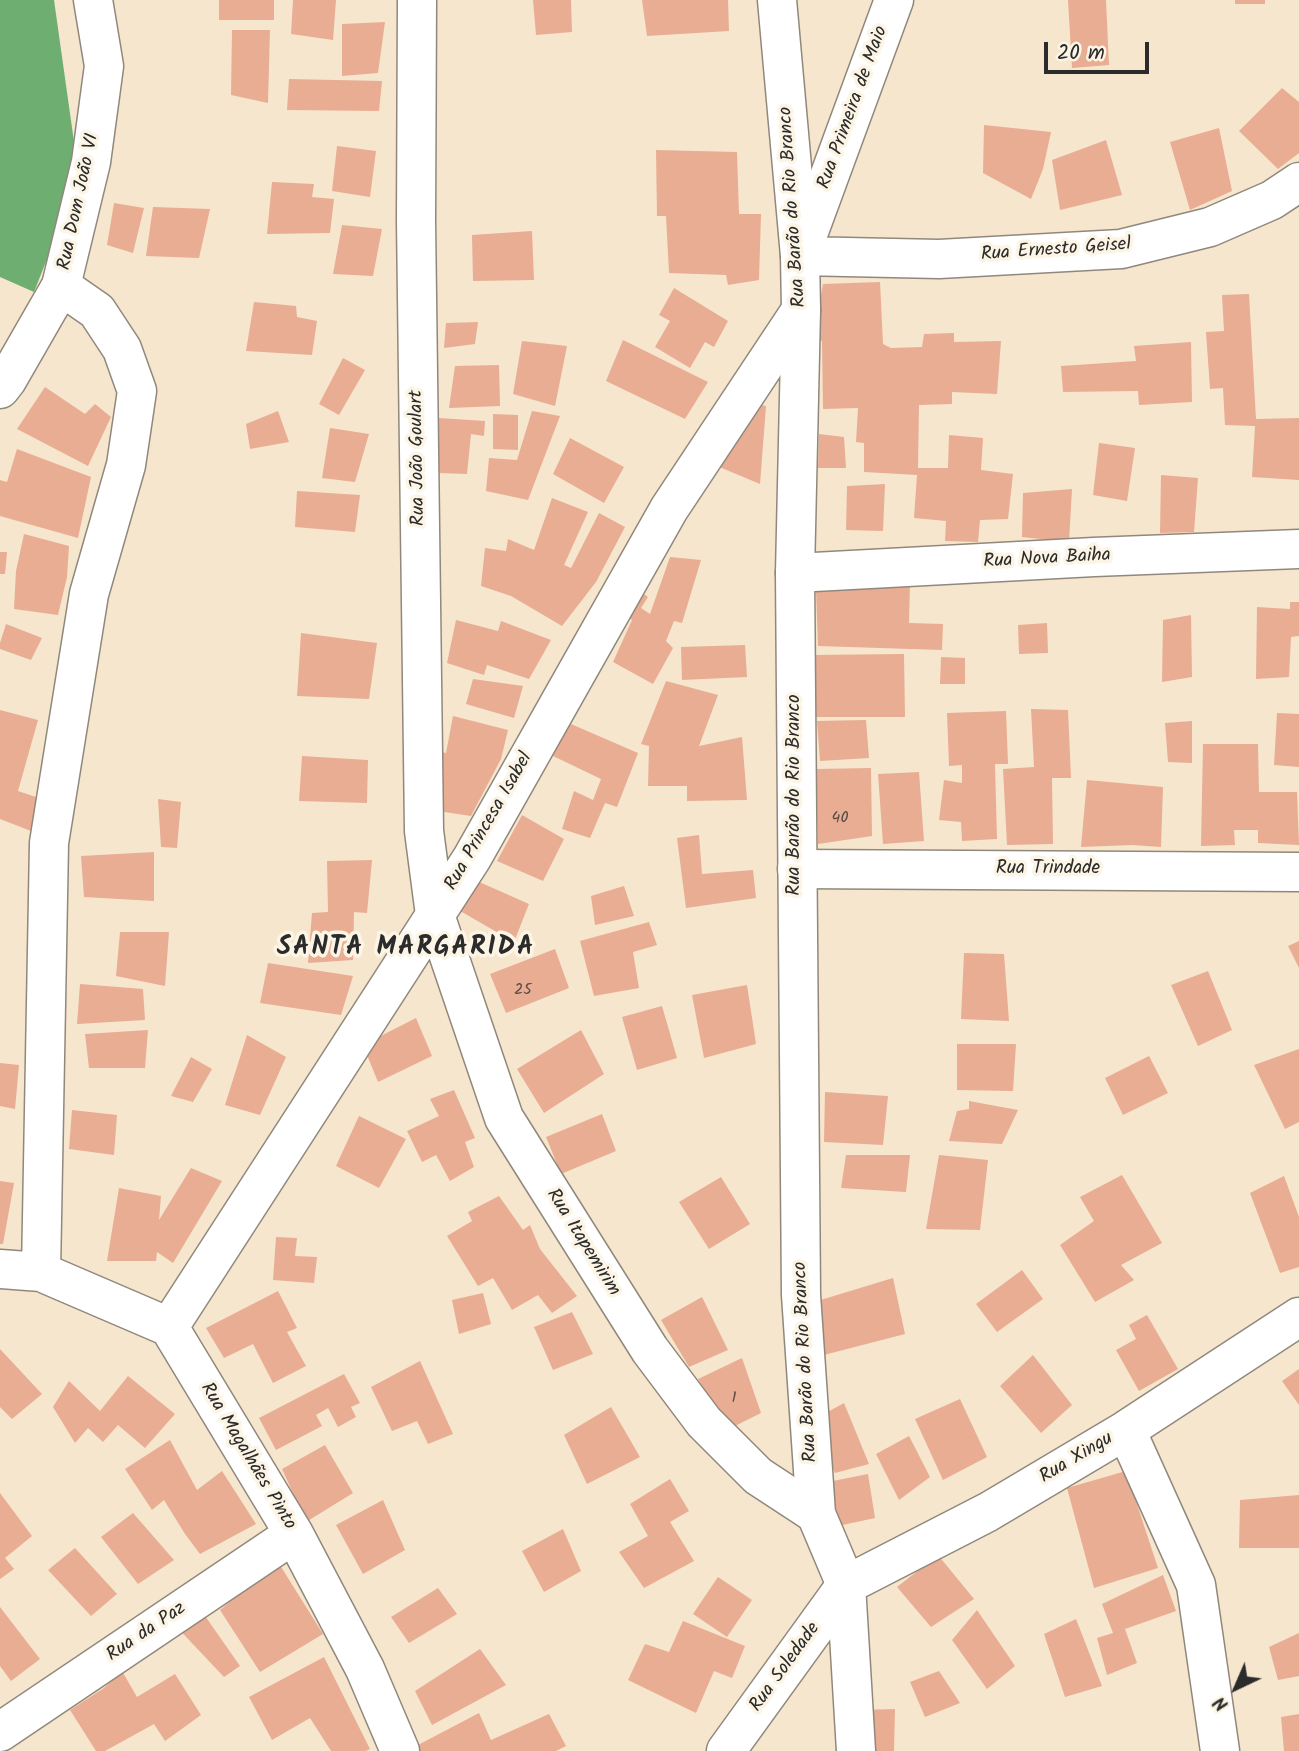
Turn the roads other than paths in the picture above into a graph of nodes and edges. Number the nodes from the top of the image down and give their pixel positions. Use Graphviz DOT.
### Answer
graph roads {
  1 [pos="93,0"];
  2 [pos="417,0"];
  3 [pos="777,0"];
  4 [pos="894,0"];
  5 [pos="1299,182"];
  6 [pos="800,256"];
  7 [pos="61,286"];
  8 [pos="802,310"];
  9 [pos="0,388"];
  10 [pos="1299,550"];
  11 [pos="795,573"];
  12 [pos="797,869"];
  13 [pos="1299,872"];
  14 [pos="435,915"];
  15 [pos="0,1269"];
  16 [pos="41,1272"];
  17 [pos="1299,1317"];
  18 [pos="169,1327"];
  19 [pos="1126,1430"];
  20 [pos="816,1514"];
  21 [pos="294,1534"];
  22 [pos="846,1584"];
  23 [pos="10,1737"];
  24 [pos="400,1751"];
  25 [pos="726,1751"];
  26 [pos="856,1751"];
  27 [pos="1220,1751"];
  1 -- 7 [label="street, Rua Dom João VI"];
  2 -- 14 [label="street, Rua João Goulart"];
  3 -- 6 [label="street, Rua Barão do Rio Branco"];
  4 -- 6 [label="street, Rua Primeira de Maio"];
  5 -- 6 [label="street, Rua Ernesto Geisel"];
  6 -- 8 [label="street, Rua Barão do Rio Branco"];
  7 -- 9 [label="street, Rua Dom João VI"];
  7 -- 16 [label="street"];
  8 -- 11 [label="street, Rua Barão do Rio Branco"];
  8 -- 14 [label="street, Rua Princesa Isabel"];
  10 -- 11 [label="street, Rua Nova Baiha"];
  11 -- 12 [label="street, Rua Barão do Rio Branco"];
  12 -- 13 [label="street, Rua Trindade"];
  12 -- 20 [label="street, Rua Barão do Rio Branco"];
  14 -- 18 [label="street, Rua Princesa Isabel"];
  14 -- 20 [label="street, Rua Itapemirim"];
  15 -- 16 [label="street"];
  16 -- 18 [label="street"];
  17 -- 19 [label="street, Rua Xingu"];
  18 -- 21 [label="street, Rua Magalhães Pinto"];
  19 -- 22 [label="street, Rua Xingu"];
  19 -- 27 [label="street"];
  20 -- 22 [label="street, Rua Barão do Rio Branco"];
  21 -- 23 [label="street, Rua da Paz"];
  21 -- 24 [label="street, Rua Magalhães Pinto"];
  22 -- 25 [label="street, Rua Soledade"];
  22 -- 26 [label="street, Rua Barão do Rio Branco"];
}
